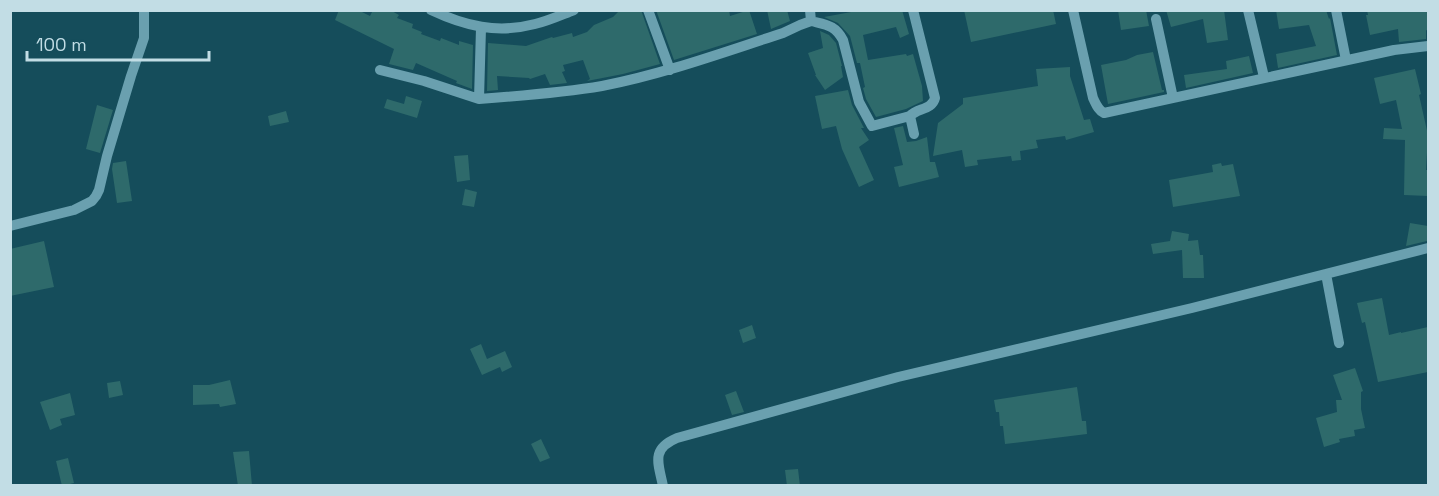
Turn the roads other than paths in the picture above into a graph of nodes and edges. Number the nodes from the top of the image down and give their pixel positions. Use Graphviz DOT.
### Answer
graph roads {
  1 [pos="144,10"];
  2 [pos="431,10"];
  3 [pos="574,10"];
  4 [pos="648,10"];
  5 [pos="913,10"];
  6 [pos="1073,10"];
  7 [pos="1248,10"];
  8 [pos="1336,10"];
  9 [pos="811,16"];
  10 [pos="1156,19"];
  11 [pos="480,28"];
  12 [pos="1428,46"];
  13 [pos="1346,60"];
  14 [pos="380,70"];
  15 [pos="670,70"];
  16 [pos="1264,77"];
  17 [pos="1173,98"];
  18 [pos="479,99"];
  19 [pos="910,116"];
  20 [pos="914,134"];
  21 [pos="10,226"];
  22 [pos="1428,248"];
  23 [pos="1326,274"];
  24 [pos="1339,344"];
  25 [pos="663,486"];
  1 -- 21 [label="street"];
  2 -- 11 [label="street"];
  3 -- 11 [label="street"];
  4 -- 15 [label="street"];
  5 -- 19 [label="street"];
  6 -- 17 [label="street"];
  7 -- 16 [label="street"];
  8 -- 13 [label="street"];
  9 -- 15 [label="street"];
  9 -- 19 [label="street"];
  10 -- 17 [label="street"];
  11 -- 18 [label="street"];
  12 -- 13 [label="street"];
  13 -- 16 [label="street"];
  14 -- 18 [label="street"];
  15 -- 18 [label="street"];
  16 -- 17 [label="street"];
  19 -- 20 [label="street"];
  22 -- 23 [label="street"];
  23 -- 24 [label="street"];
  23 -- 25 [label="street"];
}
